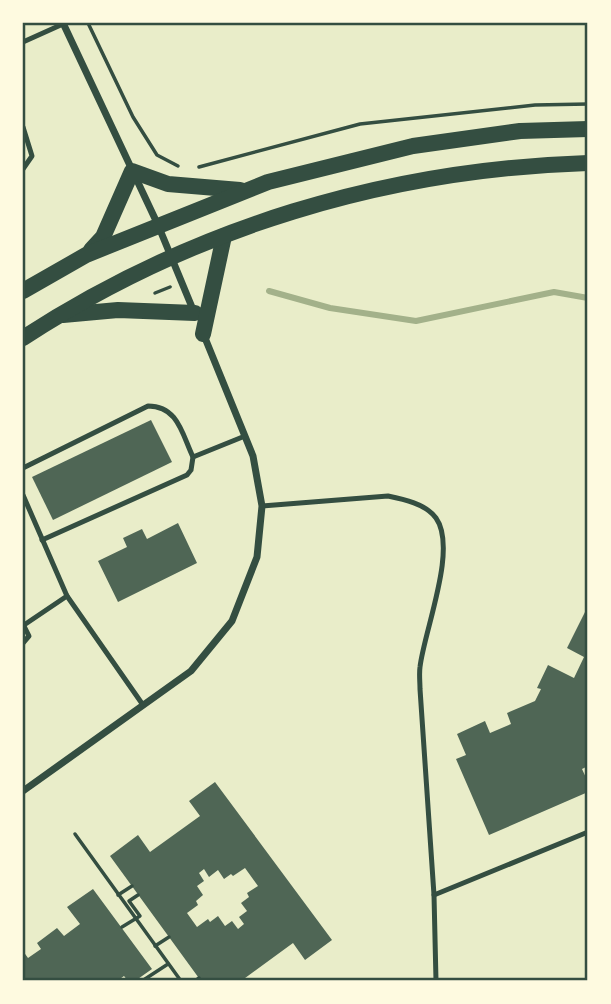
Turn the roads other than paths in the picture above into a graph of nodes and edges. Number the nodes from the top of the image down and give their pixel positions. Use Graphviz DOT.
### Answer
graph roads {
  1 [pos="63,24"];
  2 [pos="23,42"];
  3 [pos="23,127"];
  4 [pos="588,129"];
  5 [pos="588,163"];
  6 [pos="23,169"];
  7 [pos="132,171"];
  8 [pos="246,190"];
  9 [pos="158,225"];
  10 [pos="224,236"];
  11 [pos="86,256"];
  12 [pos="171,256"];
  13 [pos="23,291"];
  14 [pos="195,313"];
  15 [pos="57,316"];
  16 [pos="203,334"];
  17 [pos="23,338"];
  18 [pos="245,436"];
  19 [pos="193,457"];
  20 [pos="23,468"];
  21 [pos="23,495"];
  22 [pos="262,506"];
  23 [pos="42,540"];
  24 [pos="68,596"];
  25 [pos="23,624"];
  26 [pos="23,643"];
  27 [pos="143,705"];
  28 [pos="24,789"];
  29 [pos="588,832"];
  30 [pos="434,895"];
  31 [pos="436,981"];
  1 -- 2 [label="lane"];
  1 -- 7 [label="street"];
  3 -- 6 [label="lane"];
  4 -- 8 [label="main road"];
  5 -- 10 [label="main road"];
  7 -- 8 [label="main road"];
  7 -- 9 [label="street"];
  7 -- 11 [label="main road"];
  8 -- 9 [label="main road"];
  9 -- 11 [label="main road"];
  9 -- 12 [label="street"];
  10 -- 12 [label="main road"];
  10 -- 16 [label="main road"];
  11 -- 13 [label="main road"];
  12 -- 14 [label="street"];
  12 -- 15 [label="main road"];
  14 -- 15 [label="main road"];
  14 -- 16 [label="street"];
  15 -- 17 [label="main road"];
  16 -- 18 [label="street"];
  18 -- 19 [label="lane"];
  18 -- 22 [label="street"];
  19 -- 20 [label="lane"];
  19 -- 23 [label="lane"];
  21 -- 23 [label="lane"];
  22 -- 27 [label="street"];
  22 -- 30 [label="lane"];
  23 -- 24 [label="lane"];
  24 -- 25 [label="lane"];
  24 -- 27 [label="lane"];
  25 -- 26 [label="lane"];
  27 -- 28 [label="street"];
  29 -- 30 [label="lane"];
  30 -- 31 [label="lane"];
}
